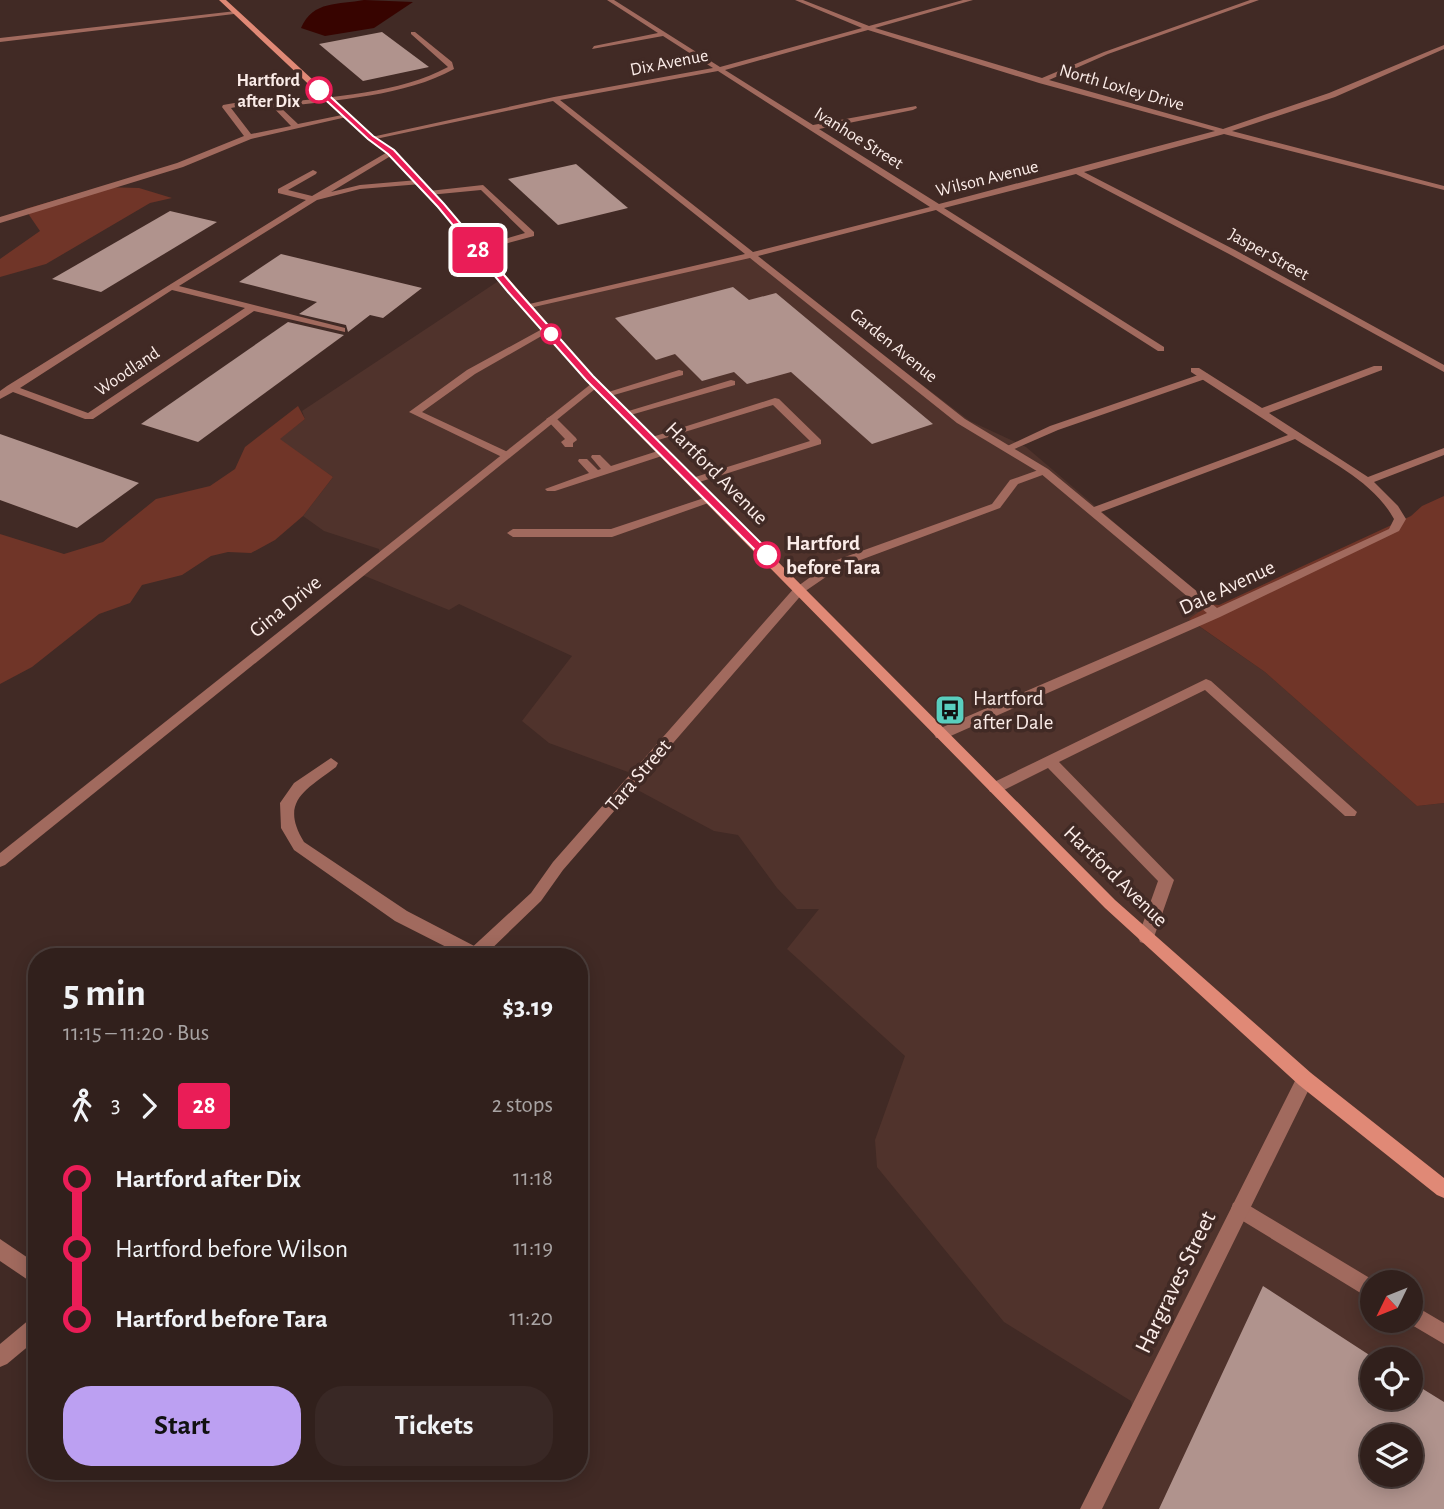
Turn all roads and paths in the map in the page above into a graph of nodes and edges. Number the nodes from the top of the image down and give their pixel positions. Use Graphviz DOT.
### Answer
graph roads {
  1 [pos="222,0"];
  2 [pos="610,0"];
  3 [pos="797,0"];
  4 [pos="970,0"];
  5 [pos="1255,0"];
  6 [pos="234,12"];
  7 [pos="872,28"];
  8 [pos="413,33"];
  9 [pos="664,34"];
  10 [pos="0,40"];
  11 [pos="1444,47"];
  12 [pos="594,48"];
  13 [pos="719,69"];
  14 [pos="1042,81"];
  15 [pos="329,99"];
  16 [pos="554,99"];
  17 [pos="275,105"];
  18 [pos="913,107"];
  19 [pos="348,117"];
  20 [pos="296,127"];
  21 [pos="812,128"];
  22 [pos="1224,132"];
  23 [pos="249,137"];
  24 [pos="371,138"];
  25 [pos="391,152"];
  26 [pos="1077,171"];
  27 [pos="313,172"];
  28 [pos="418,181"];
  29 [pos="1444,188"];
  30 [pos="429,192"];
  31 [pos="312,200"];
  32 [pos="937,207"];
  33 [pos="0,220"];
  34 [pos="478,250"];
  35 [pos="753,255"];
  36 [pos="172,287"];
  37 [pos="253,307"];
  38 [pos="528,307"];
  39 [pos="342,330"];
  40 [pos="547,330"];
  41 [pos="1161,349"];
  42 [pos="1378,369"];
  43 [pos="1444,369"];
  44 [pos="679,373"];
  45 [pos="596,383"];
  46 [pos="731,383"];
  47 [pos="11,388"];
  48 [pos="607,394"];
  49 [pos="0,396"];
  50 [pos="1262,412"];
  51 [pos="627,413"];
  52 [pos="551,419"];
  53 [pos="1297,435"];
  54 [pos="651,439"];
  55 [pos="574,442"];
  56 [pos="1008,448"];
  57 [pos="1444,451"];
  58 [pos="664,452"];
  59 [pos="506,455"];
  60 [pos="596,457"];
  61 [pos="583,461"];
  62 [pos="609,470"];
  63 [pos="1044,471"];
  64 [pos="596,474"];
  65 [pos="693,481"];
  66 [pos="1367,481"];
  67 [pos="551,489"];
  68 [pos="710,499"];
  69 [pos="1094,511"];
  70 [pos="513,533"];
  71 [pos="800,589"];
  72 [pos="1216,614"];
  73 [pos="941,734"];
  74 [pos="1049,762"];
  75 [pos="331,763"];
  76 [pos="995,788"];
  77 [pos="1350,812"];
  78 [pos="0,861"];
  79 [pos="1146,937"];
  80 [pos="459,948"];
  81 [pos="482,948"];
  82 [pos="1305,1079"];
  83 [pos="1444,1189"];
  84 [pos="1240,1209"];
  85 [pos="0,1249"];
  86 [pos="28,1269"];
  87 [pos="1360,1283"];
  88 [pos="1423,1321"];
  89 [pos="28,1334"];
  90 [pos="1444,1334"];
  91 [pos="0,1357"];
  92 [pos="1091,1509"];
  1 -- 6 [label="main road, Hartford Avenue"];
  2 -- 9 [label="street, Ivanhoe Street"];
  3 -- 7 [label="street, North Loxley Drive"];
  4 -- 7 [label="street, Dix Avenue"];
  5 -- 14 [label="street"];
  6 -- 10 [label="street"];
  6 -- 15 [label="main road, Hartford Avenue"];
  7 -- 13 [label="street, Dix Avenue"];
  7 -- 14 [label="street, North Loxley Drive"];
  8 -- 15 [label="street"];
  9 -- 12 [label="street"];
  9 -- 13 [label="street, Ivanhoe Street"];
  11 -- 22 [label="street, Wilson Avenue"];
  13 -- 16 [label="street, Dix Avenue"];
  13 -- 21 [label="street, Ivanhoe Street"];
  14 -- 22 [label="street, North Loxley Drive"];
  15 -- 17 [label="street"];
  15 -- 19 [label="main road, Hartford Avenue"];
  16 -- 24 [label="street, Dix Avenue"];
  16 -- 35 [label="street, Garden Avenue"];
  17 -- 20 [label="street"];
  17 -- 23 [label="street"];
  18 -- 21 [label="street"];
  19 -- 20 [label="street"];
  19 -- 24 [label="main road, Hartford Avenue"];
  20 -- 23 [label="street"];
  21 -- 32 [label="street, Ivanhoe Street"];
  22 -- 26 [label="street, Wilson Avenue"];
  22 -- 29 [label="street, North Loxley Drive"];
  23 -- 33 [label="street"];
  24 -- 25 [label="main road, Hartford Avenue"];
  25 -- 28 [label="main road, Hartford Avenue"];
  25 -- 31 [label="street"];
  26 -- 32 [label="street, Wilson Avenue"];
  26 -- 43 [label="street, Jasper Street"];
  27 -- 31 [label="street"];
  28 -- 30 [label="main road, Hartford Avenue"];
  28 -- 31 [label="street"];
  30 -- 34 [label="main road, Hartford Avenue"];
  30 -- 34 [label="street"];
  31 -- 36 [label="street"];
  32 -- 35 [label="street, Wilson Avenue"];
  32 -- 41 [label="street, Ivanhoe Street"];
  34 -- 38 [label="main road, Hartford Avenue"];
  35 -- 38 [label="street, Wilson Avenue"];
  35 -- 56 [label="street, Garden Avenue"];
  36 -- 37 [label="street"];
  36 -- 47 [label="street"];
  37 -- 39 [label="street"];
  37 -- 47 [label="street, Woodland"];
  38 -- 40 [label="main road, Hartford Avenue"];
  40 -- 45 [label="main road, Hartford Avenue"];
  40 -- 59 [label="street"];
  42 -- 50 [label="street"];
  44 -- 48 [label="street"];
  45 -- 48 [label="main road, Hartford Avenue"];
  45 -- 52 [label="street, Gina Drive"];
  46 -- 51 [label="street"];
  47 -- 49 [label="street"];
  48 -- 51 [label="main road, Hartford Avenue"];
  50 -- 53 [label="street"];
  50 -- 56 [label="street"];
  51 -- 54 [label="main road, Hartford Avenue"];
  52 -- 55 [label="street"];
  52 -- 59 [label="street, Gina Drive"];
  53 -- 66 [label="street"];
  53 -- 69 [label="street"];
  54 -- 58 [label="main road, Hartford Avenue"];
  54 -- 65 [label="street"];
  56 -- 63 [label="street, Garden Avenue"];
  57 -- 66 [label="street"];
  58 -- 62 [label="street"];
  58 -- 65 [label="main road, Hartford Avenue"];
  59 -- 78 [label="street, Gina Drive"];
  60 -- 62 [label="street"];
  61 -- 64 [label="street"];
  62 -- 64 [label="street"];
  63 -- 69 [label="street, Garden Avenue"];
  63 -- 71 [label="street, Tara Street"];
  64 -- 67 [label="street"];
  65 -- 68 [label="main road, Hartford Avenue"];
  66 -- 72 [label="street, Dale Avenue"];
  68 -- 70 [label="street"];
  68 -- 71 [label="main road, Hartford Avenue"];
  69 -- 72 [label="street, Garden Avenue"];
  71 -- 73 [label="main road, Hartford Avenue"];
  71 -- 81 [label="street, Tara Street"];
  72 -- 73 [label="street, Dale Avenue"];
  73 -- 76 [label="main road, Hartford Avenue"];
  74 -- 76 [label="street"];
  74 -- 77 [label="street"];
  74 -- 79 [label="street"];
  75 -- 80 [label="street"];
  76 -- 79 [label="main road, Hartford Avenue"];
  79 -- 82 [label="main road, Hartford Avenue"];
  82 -- 83 [label="main road, Hartford Avenue"];
  82 -- 84 [label="street, Hargraves Street"];
  84 -- 87 [label="street"];
  84 -- 92 [label="street, Hargraves Street"];
  85 -- 86 [label="street"];
  88 -- 90 [label="street"];
  89 -- 91 [label="street"];
}
